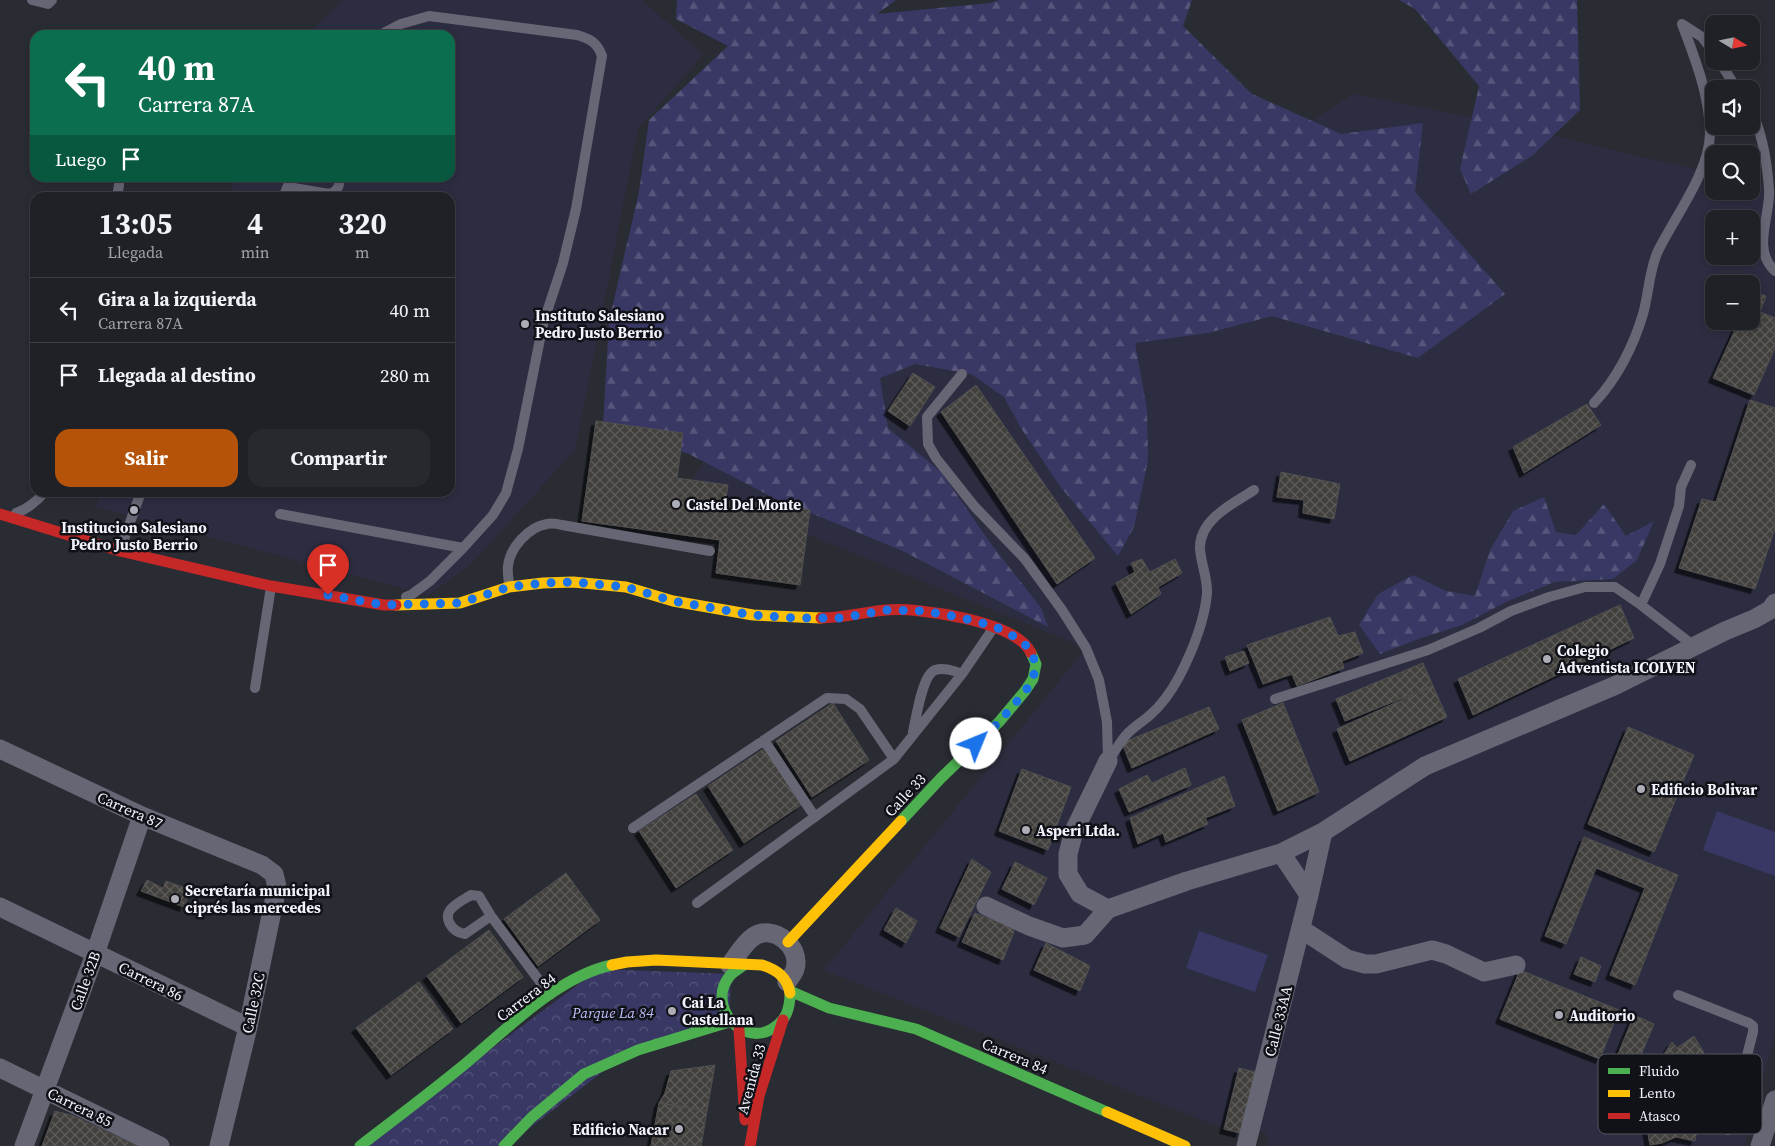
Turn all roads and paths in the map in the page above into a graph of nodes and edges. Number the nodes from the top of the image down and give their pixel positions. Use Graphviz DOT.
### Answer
graph roads {
  1 [pos="32,0"];
  2 [pos="52,0"];
  3 [pos="390,30"];
  4 [pos="1705,41"];
  5 [pos="1760,134"];
  6 [pos="290,182"];
  7 [pos="322,192"];
  8 [pos="1775,271"];
  9 [pos="962,374"];
  10 [pos="1594,403"];
  11 [pos="1691,465"];
  12 [pos="1254,490"];
  13 [pos="40,497"];
  14 [pos="139,497"];
  15 [pos="280,514"];
  16 [pos="2,521"];
  17 [pos="463,548"];
  18 [pos="120,550"];
  19 [pos="710,551"];
  20 [pos="271,586"];
  21 [pos="509,587"];
  22 [pos="384,605"];
  23 [pos="1641,605"];
  24 [pos="1773,610"];
  25 [pos="994,626"];
  26 [pos="1694,646"];
  27 [pos="962,674"];
  28 [pos="254,688"];
  29 [pos="1275,699"];
  30 [pos="912,736"];
  31 [pos="764,740"];
  32 [pos="0,749"];
  33 [pos="894,759"];
  34 [pos="1108,761"];
  35 [pos="142,816"];
  36 [pos="815,817"];
  37 [pos="633,828"];
  38 [pos="1323,832"];
  39 [pos="1281,853"];
  40 [pos="262,865"];
  41 [pos="1309,895"];
  42 [pos="697,902"];
  43 [pos="986,906"];
  44 [pos="0,907"];
  45 [pos="1108,909"];
  46 [pos="491,916"];
  47 [pos="1301,929"];
  48 [pos="788,942"];
  49 [pos="95,954"];
  50 [pos="737,965"];
  51 [pos="1516,965"];
  52 [pos="788,987"];
  53 [pos="1678,994"];
  54 [pos="550,995"];
  55 [pos="829,1008"];
  56 [pos="786,1015"];
  57 [pos="729,1022"];
  58 [pos="248,1027"];
  59 [pos="739,1030"];
  60 [pos="1747,1054"];
  61 [pos="0,1068"];
  62 [pos="44,1090"];
  63 [pos="1775,1100"];
  64 [pos="1762,1119"];
  65 [pos="1768,1121"];
  66 [pos="24,1146"];
  67 [pos="160,1146"];
  68 [pos="220,1146"];
  69 [pos="360,1146"];
  70 [pos="504,1146"];
  71 [pos="749,1146"];
  72 [pos="1185,1146"];
  73 [pos="1246,1146"];
  74 [pos="1760,1146"];
  1 -- 2 [label="lane"];
  3 -- 17 [label="lane"];
  4 -- 10 [label="lane"];
  5 -- 8 [label="lane"];
  6 -- 7 [label="lane"];
  9 -- 34 [label="lane"];
  11 -- 23 [label="lane"];
  12 -- 34 [label="lane"];
  13 -- 16 [label="lane"];
  14 -- 18 [label="lane"];
  15 -- 17 [label="lane"];
  16 -- 18 [label="street"];
  17 -- 22 [label="lane"];
  18 -- 20 [label="street"];
  19 -- 21 [label="lane"];
  20 -- 22 [label="street"];
  20 -- 28 [label="lane"];
  21 -- 22 [label="street"];
  21 -- 25 [label="street"];
  23 -- 26 [label="lane"];
  23 -- 29 [label="lane"];
  24 -- 26 [label="street"];
  25 -- 27 [label="lane"];
  25 -- 48 [label="street, Calle 33"];
  26 -- 38 [label="street"];
  27 -- 30 [label="lane"];
  27 -- 30 [label="lane"];
  30 -- 33 [label="lane"];
  31 -- 33 [label="lane"];
  31 -- 36 [label="lane"];
  31 -- 37 [label="lane"];
  32 -- 35 [label="street, Carrera 87"];
  33 -- 36 [label="lane"];
  34 -- 45 [label="street"];
  35 -- 40 [label="street, Carrera 87"];
  35 -- 49 [label="street, Calle 32B"];
  36 -- 42 [label="lane"];
  38 -- 39 [label="street"];
  38 -- 41 [label="street, Calle 33AA"];
  39 -- 41 [label="street"];
  39 -- 45 [label="street"];
  40 -- 58 [label="street, Calle 32C"];
  41 -- 47 [label="street, Calle 33AA"];
  43 -- 45 [label="street"];
  44 -- 49 [label="street, Carrera 86"];
  46 -- 54 [label="lane"];
  47 -- 51 [label="street"];
  47 -- 73 [label="street, Calle 33AA"];
  48 -- 50 [label="street"];
  48 -- 52 [label="street"];
  49 -- 58 [label="street, Carrera 86"];
  49 -- 62 [label="street, Calle 32B"];
  50 -- 52 [label="street"];
  50 -- 54 [label="street, Carrera 84"];
  50 -- 57 [label="street"];
  52 -- 55 [label="street, Carrera 84"];
  52 -- 56 [label="street"];
  53 -- 60 [label="lane"];
  54 -- 69 [label="street, Carrera 84"];
  55 -- 56 [label="street, Carrera 84"];
  55 -- 72 [label="street, Carrera 84"];
  56 -- 59 [label="street"];
  56 -- 71 [label="street, Avenida 33"];
  57 -- 59 [label="street"];
  57 -- 70 [label="street"];
  58 -- 68 [label="street, Calle 32C"];
  59 -- 71 [label="street, Avenida 33"];
  61 -- 62 [label="street, Carrera 85"];
  62 -- 66 [label="street, Calle 32B"];
  62 -- 67 [label="street, Carrera 85"];
  63 -- 65 [label="street"];
  64 -- 65 [label="lane"];
  65 -- 74 [label="street"];
}
